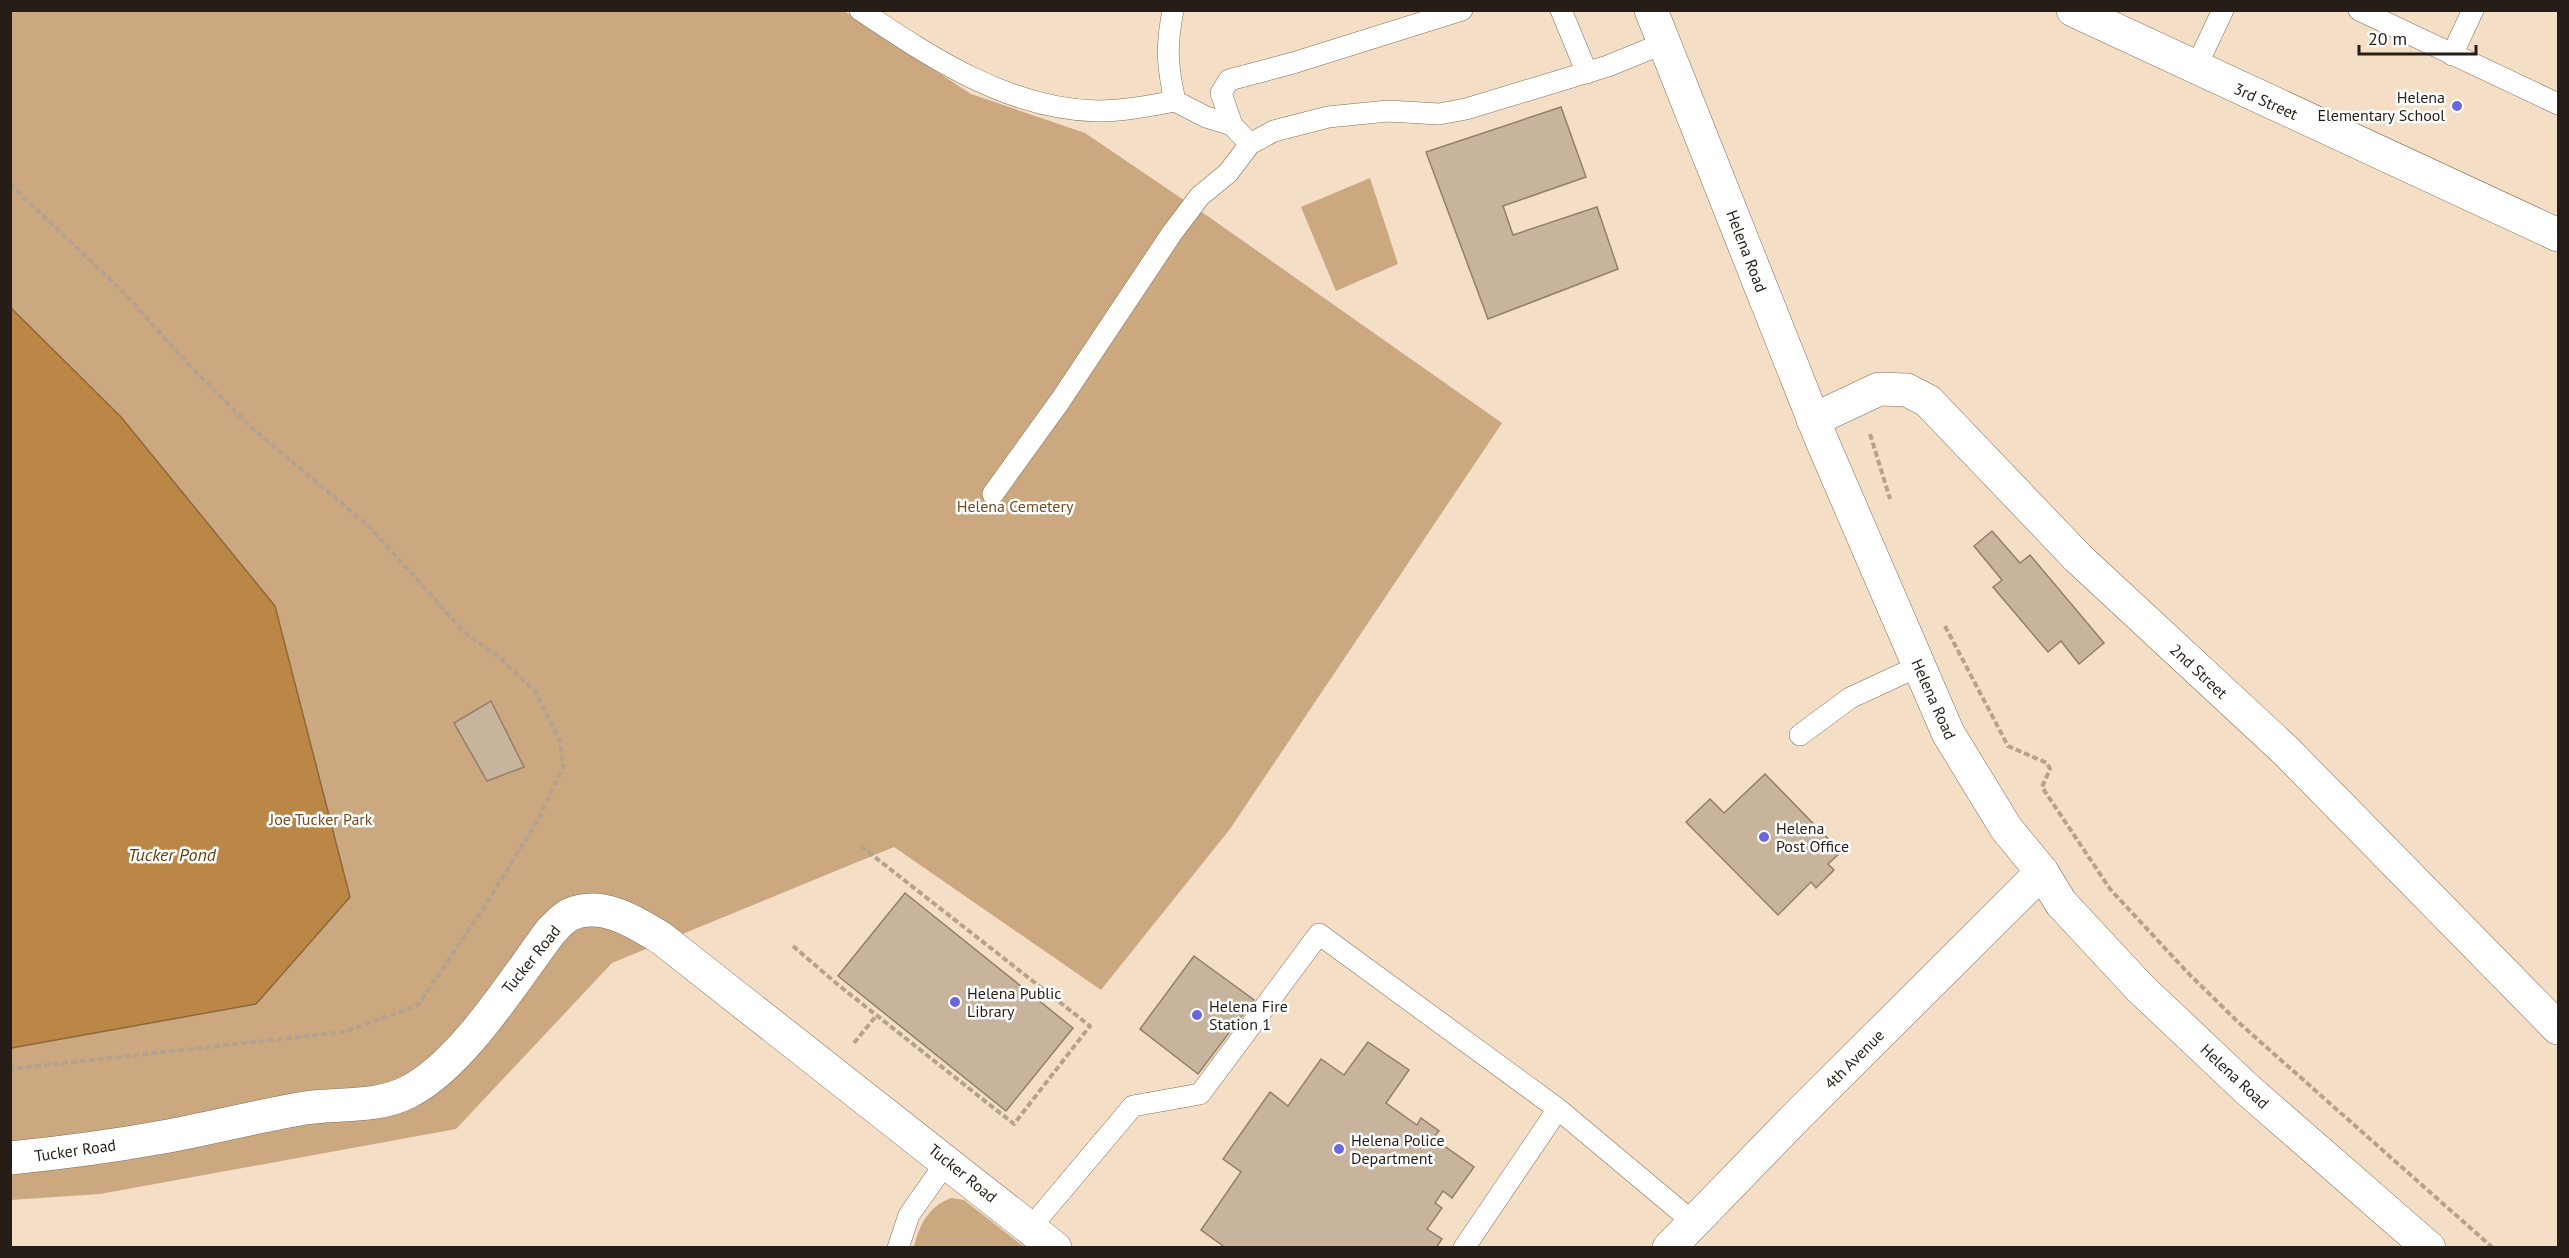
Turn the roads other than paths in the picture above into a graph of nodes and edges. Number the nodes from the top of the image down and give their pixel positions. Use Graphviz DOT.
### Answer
graph roads {
  1 [pos="860,10"];
  2 [pos="1173,10"];
  3 [pos="1462,10"];
  4 [pos="1561,10"];
  5 [pos="1651,10"];
  6 [pos="2073,10"];
  7 [pos="2223,10"];
  8 [pos="2359,10"];
  9 [pos="2473,10"];
  10 [pos="1664,43"];
  11 [pos="2452,55"];
  12 [pos="2195,69"];
  13 [pos="1587,73"];
  14 [pos="1175,101"];
  15 [pos="2559,104"];
  16 [pos="1232,125"];
  17 [pos="1250,144"];
  18 [pos="2559,235"];
  19 [pos="1813,420"];
  20 [pos="993,494"];
  21 [pos="1919,666"];
  22 [pos="1800,735"];
  23 [pos="2042,872"];
  24 [pos="2559,1028"];
  25 [pos="1558,1109"];
  26 [pos="10,1158"];
  27 [pos="947,1161"];
  28 [pos="1693,1222"];
  29 [pos="1043,1238"];
  30 [pos="898,1248"];
  31 [pos="1464,1248"];
  32 [pos="1669,1248"];
  33 [pos="2429,1248"];
  1 -- 14 [label="lane"];
  2 -- 14 [label="lane"];
  3 -- 16 [label="lane"];
  4 -- 13 [label="lane"];
  5 -- 10 [label="street, Helena Road"];
  6 -- 12 [label="street, 3rd Street"];
  7 -- 12 [label="lane"];
  8 -- 11 [label="lane"];
  9 -- 11 [label="lane"];
  10 -- 13 [label="lane"];
  10 -- 19 [label="street, Helena Road"];
  11 -- 15 [label="lane"];
  12 -- 18 [label="street, 3rd Street"];
  13 -- 17 [label="lane"];
  14 -- 16 [label="lane"];
  16 -- 17 [label="lane"];
  17 -- 20 [label="lane"];
  19 -- 21 [label="street, Helena Road"];
  19 -- 24 [label="street, 2nd Street"];
  21 -- 22 [label="lane"];
  21 -- 23 [label="street, Helena Road"];
  23 -- 28 [label="street, 4th Avenue"];
  23 -- 33 [label="street, Helena Road"];
  25 -- 28 [label="lane"];
  25 -- 29 [label="lane"];
  25 -- 31 [label="lane"];
  26 -- 27 [label="street, Tucker Road"];
  27 -- 29 [label="street, Tucker Road"];
  27 -- 30 [label="lane"];
  28 -- 32 [label="street, 4th Avenue"];
}
